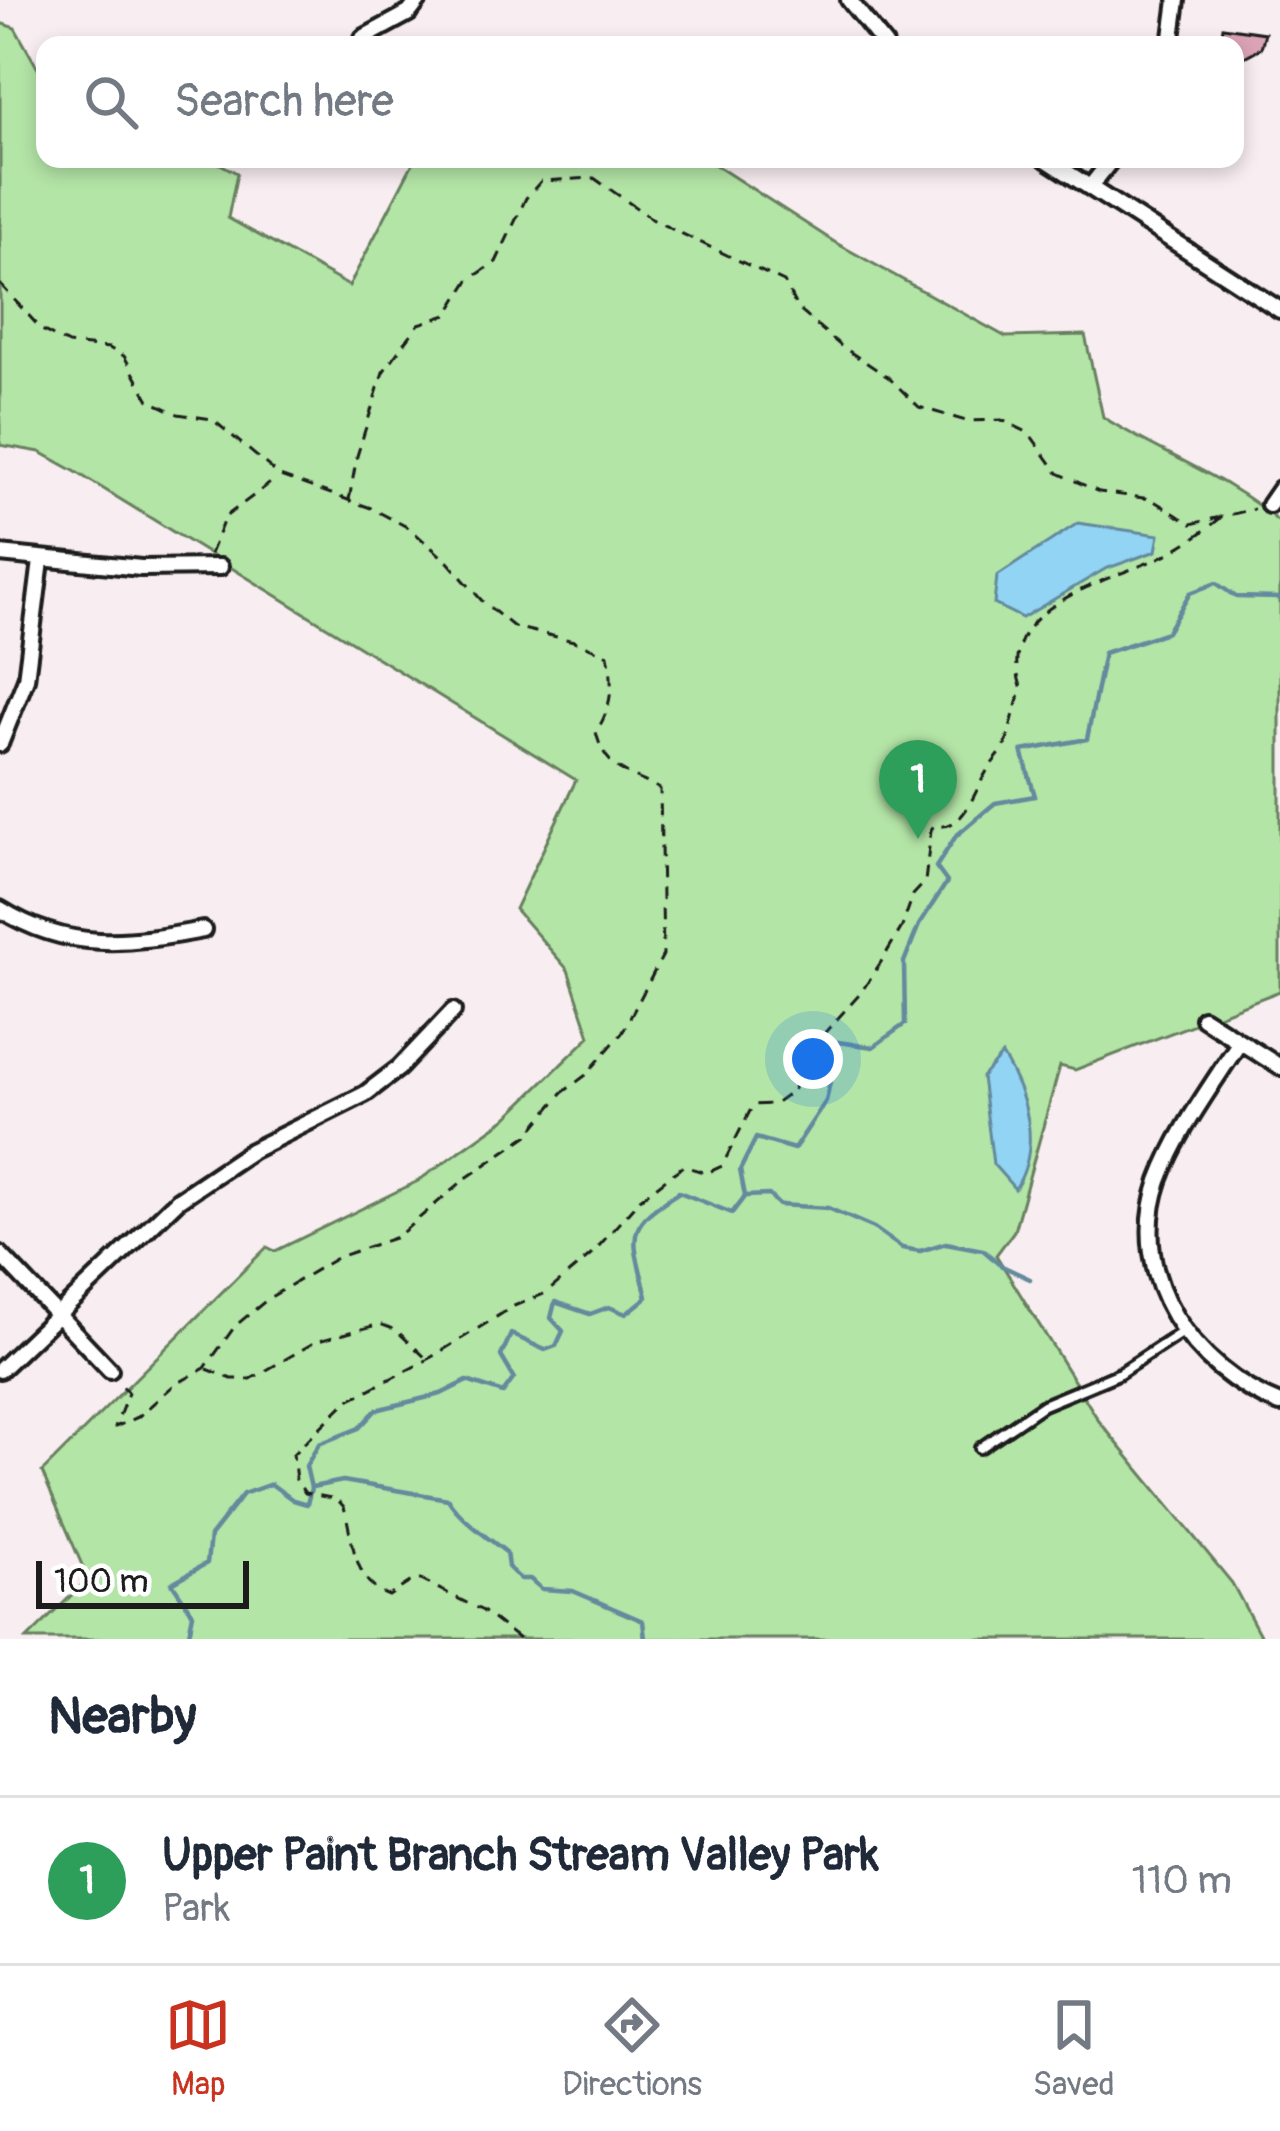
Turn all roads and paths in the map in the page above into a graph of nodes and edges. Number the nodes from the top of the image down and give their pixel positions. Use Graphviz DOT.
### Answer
graph roads {
  1 [pos="418,0"];
  2 [pos="849,0"];
  3 [pos="1177,0"];
  4 [pos="367,36"];
  5 [pos="878,36"];
  6 [pos="1172,36"];
  7 [pos="1060,168"];
  8 [pos="1105,168"];
  9 [pos="1090,187"];
  10 [pos="0,284"];
  11 [pos="1280,310"];
  12 [pos="280,476"];
  13 [pos="1280,489"];
  14 [pos="349,502"];
  15 [pos="1269,506"];
  16 [pos="1224,514"];
  17 [pos="0,554"];
  18 [pos="41,561"];
  19 [pos="220,567"];
  20 [pos="188,568"];
  21 [pos="0,744"];
  22 [pos="0,909"];
  23 [pos="203,930"];
  24 [pos="453,1011"];
  25 [pos="1203,1018"];
  26 [pos="1239,1043"];
  27 [pos="1280,1067"];
  28 [pos="0,1254"];
  29 [pos="59,1317"];
  30 [pos="1184,1331"];
  31 [pos="427,1360"];
  32 [pos="205,1368"];
  33 [pos="0,1370"];
  34 [pos="110,1370"];
  35 [pos="1280,1404"];
  36 [pos="980,1448"];
  37 [pos="519,1639"];
  1 -- 4 [label="street"];
  2 -- 5 [label="street"];
  3 -- 6 [label="street"];
  7 -- 9 [label="street"];
  8 -- 9 [label="street"];
  9 -- 11 [label="street"];
  10 -- 12 [label="path"];
  12 -- 14 [label="path"];
  12 -- 20 [label="path"];
  13 -- 15 [label="street"];
  14 -- 16 [label="path"];
  14 -- 32 [label="path"];
  15 -- 16 [label="path"];
  16 -- 31 [label="path"];
  17 -- 18 [label="street"];
  18 -- 20 [label="street"];
  18 -- 21 [label="street"];
  19 -- 20 [label="street"];
  22 -- 23 [label="street"];
  24 -- 29 [label="street"];
  25 -- 26 [label="street"];
  26 -- 27 [label="street"];
  26 -- 30 [label="street"];
  28 -- 29 [label="street"];
  29 -- 33 [label="street"];
  29 -- 34 [label="street"];
  30 -- 35 [label="street"];
  30 -- 36 [label="lane"];
  31 -- 32 [label="path"];
  31 -- 37 [label="path"];
  32 -- 34 [label="path"];
}
